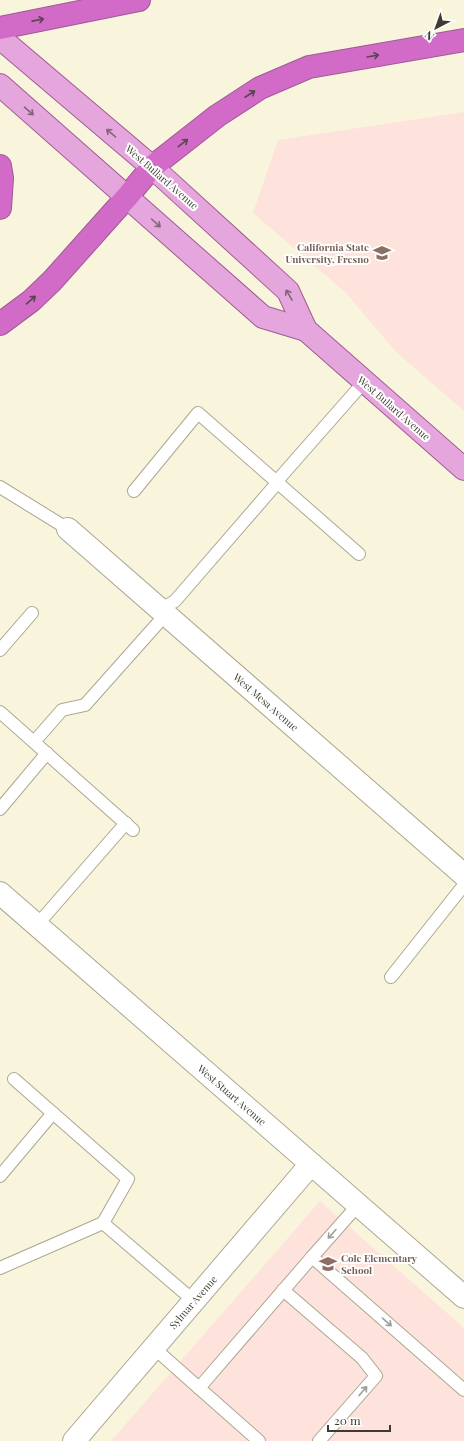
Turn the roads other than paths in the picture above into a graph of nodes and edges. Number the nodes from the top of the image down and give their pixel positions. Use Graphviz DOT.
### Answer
graph roads {
  1 [pos="139,0"];
  2 [pos="0,28"];
  3 [pos="0,38"];
  4 [pos="464,40"];
  5 [pos="0,85"];
  6 [pos="0,166"];
  7 [pos="152,167"];
  8 [pos="127,197"];
  9 [pos="0,208"];
  10 [pos="0,324"];
  11 [pos="306,330"];
  12 [pos="364,382"];
  13 [pos="464,469"];
  14 [pos="278,482"];
  15 [pos="1,489"];
  16 [pos="134,491"];
  17 [pos="68,529"];
  18 [pos="359,554"];
  19 [pos="163,612"];
  20 [pos="32,613"];
  21 [pos="0,650"];
  22 [pos="0,712"];
  23 [pos="34,742"];
  24 [pos="46,753"];
  25 [pos="0,809"];
  26 [pos="464,874"];
  27 [pos="464,885"];
  28 [pos="0,893"];
  29 [pos="37,925"];
  30 [pos="391,977"];
  31 [pos="14,1079"];
  32 [pos="53,1113"];
  33 [pos="311,1164"];
  34 [pos="0,1176"];
  35 [pos="358,1205"];
  36 [pos="103,1223"];
  37 [pos="312,1257"];
  38 [pos="0,1268"];
  39 [pos="283,1290"];
  40 [pos="464,1297"];
  41 [pos="194,1301"];
  42 [pos="154,1348"];
  43 [pos="199,1388"];
  44 [pos="464,1390"];
  45 [pos="74,1441"];
  46 [pos="259,1441"];
  47 [pos="319,1441"];
  2 -- 1 [label="highway, one-way"];
  7 -- 3 [label="main road, West Bullard Avenue, one-way"];
  7 -- 4 [label="highway, one-way"];
  5 -- 8 [label="main road, West Bullard Avenue, one-way"];
  6 -- 9 [label="highway"];
  7 -- 8 [label="highway"];
  11 -- 7 [label="main road, West Bullard Avenue, one-way"];
  10 -- 8 [label="highway, one-way"];
  8 -- 11 [label="main road, West Bullard Avenue, one-way"];
  11 -- 12 [label="main road, West Bullard Avenue"];
  12 -- 13 [label="main road, West Bullard Avenue"];
  12 -- 14 [label="lane"];
  14 -- 16 [label="lane"];
  14 -- 18 [label="lane"];
  14 -- 19 [label="lane"];
  15 -- 17 [label="lane"];
  17 -- 19 [label="street, West Mesa Avenue"];
  19 -- 23 [label="lane"];
  19 -- 26 [label="street, West Mesa Avenue"];
  20 -- 21 [label="lane"];
  22 -- 23 [label="lane"];
  23 -- 24 [label="lane"];
  24 -- 25 [label="lane"];
  24 -- 29 [label="lane"];
  27 -- 30 [label="lane"];
  28 -- 29 [label="street, West Stuart Avenue"];
  29 -- 33 [label="street, West Stuart Avenue"];
  31 -- 32 [label="lane"];
  32 -- 34 [label="lane"];
  32 -- 36 [label="lane"];
  33 -- 35 [label="street, West Stuart Avenue"];
  33 -- 41 [label="street, Sylmar Avenue"];
  35 -- 37 [label="lane, one-way"];
  35 -- 40 [label="street, West Stuart Avenue"];
  36 -- 38 [label="lane"];
  36 -- 41 [label="lane"];
  37 -- 39 [label="lane"];
  37 -- 44 [label="lane, one-way"];
  39 -- 43 [label="lane"];
  47 -- 39 [label="lane, one-way"];
  41 -- 42 [label="street, Sylmar Avenue"];
  42 -- 43 [label="lane"];
  42 -- 45 [label="street, Sylmar Avenue"];
  43 -- 46 [label="lane"];
}
